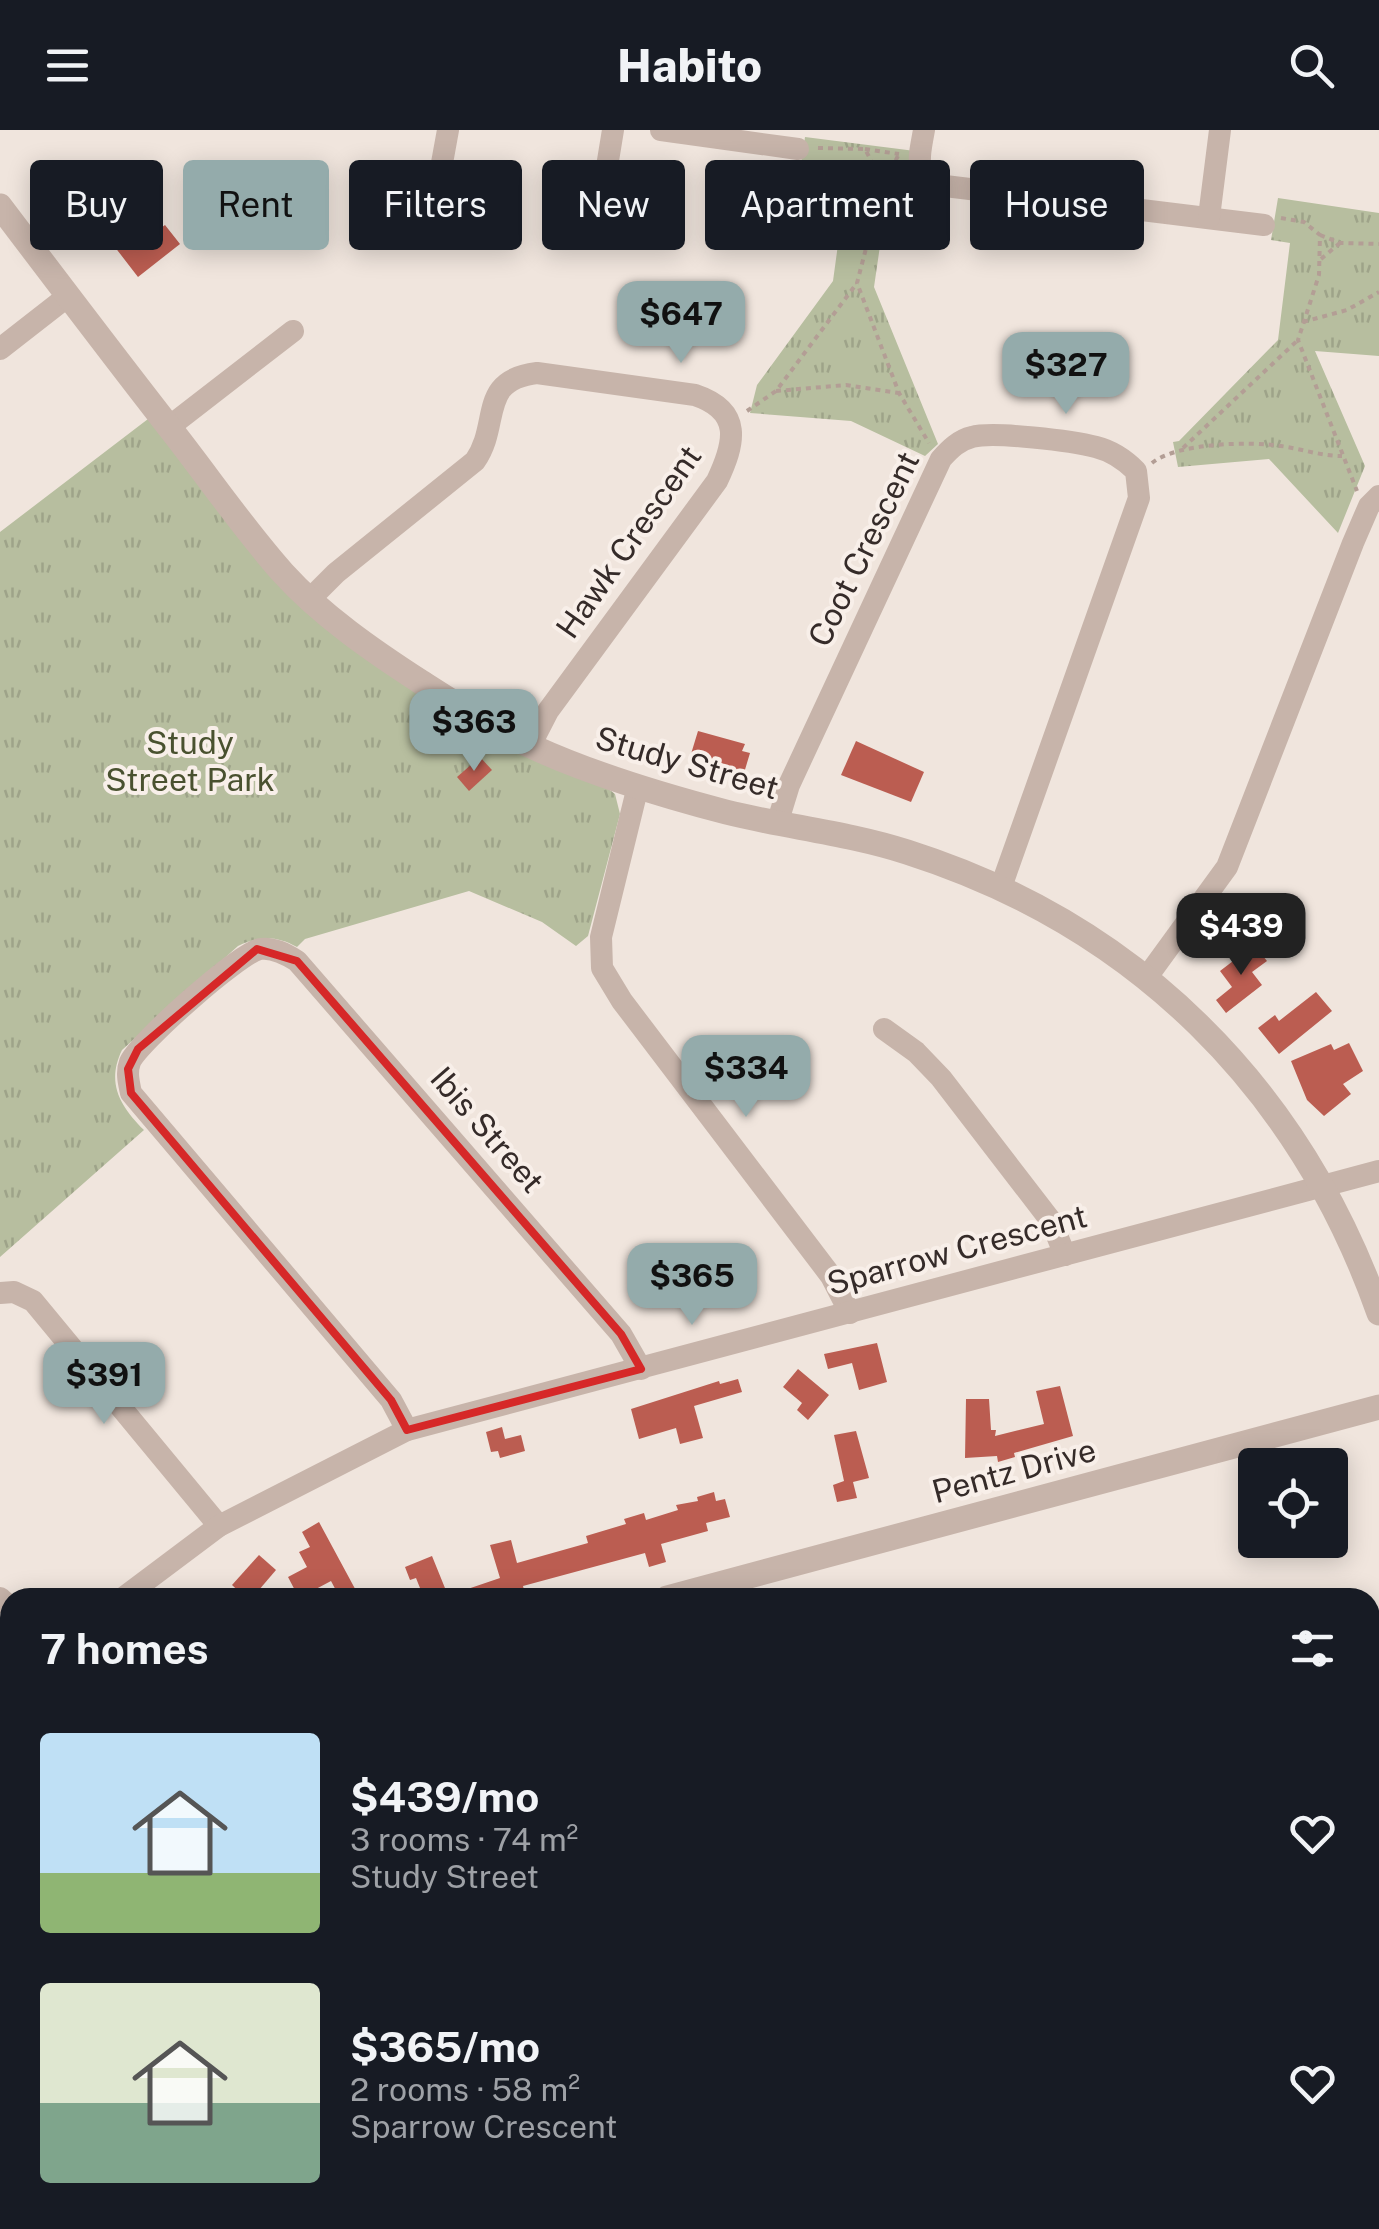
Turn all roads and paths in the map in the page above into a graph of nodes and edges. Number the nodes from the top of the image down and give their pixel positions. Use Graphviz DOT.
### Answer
graph roads {
  1 [pos="448,130"];
  2 [pos="613,130"];
  3 [pos="661,130"];
  4 [pos="924,130"];
  5 [pos="1220,130"];
  6 [pos="798,149"];
  7 [pos="865,149"];
  8 [pos="909,155"];
  9 [pos="443,160"];
  10 [pos="608,160"];
  11 [pos="871,160"];
  12 [pos="904,160"];
  13 [pos="0,206"];
  14 [pos="1209,217"];
  15 [pos="1271,221"];
  16 [pos="1320,235"];
  17 [pos="1340,243"];
  18 [pos="1379,244"];
  19 [pos="866,250"];
  20 [pos="1322,259"];
  21 [pos="857,283"];
  22 [pos="1379,292"];
  23 [pos="68,296"];
  24 [pos="1303,322"];
  25 [pos="293,331"];
  26 [pos="1298,340"];
  27 [pos="0,348"];
  28 [pos="776,391"];
  29 [pos="900,394"];
  30 [pos="730,422"];
  31 [pos="169,427"];
  32 [pos="1183,448"];
  33 [pos="1342,456"];
  34 [pos="943,457"];
  35 [pos="1136,471"];
  36 [pos="1374,501"];
  37 [pos="310,599"];
  38 [pos="530,746"];
  39 [pos="638,786"];
  40 [pos="777,824"];
  41 [pos="1001,887"];
  42 [pos="1147,978"];
  43 [pos="884,1028"];
  44 [pos="1379,1171"];
  45 [pos="1322,1186"];
  46 [pos="1065,1255"];
  47 [pos="7,1293"];
  48 [pos="1379,1312"];
  49 [pos="850,1313"];
  50 [pos="640,1368"];
  51 [pos="1379,1407"];
  52 [pos="407,1430"];
  53 [pos="219,1526"];
  54 [pos="136,1588"];
  55 [pos="703,1588"];
  1 -- 9 [label="street"];
  2 -- 10 [label="street"];
  3 -- 6 [label="street"];
  4 -- 8 [label="street"];
  5 -- 14 [label="street"];
  6 -- 7 [label="path"];
  7 -- 8 [label="path"];
  7 -- 11 [label="path"];
  8 -- 12 [label="path"];
  8 -- 14 [label="street"];
  13 -- 23 [label="street, Study Street"];
  14 -- 15 [label="street"];
  15 -- 16 [label="path"];
  16 -- 17 [label="path"];
  16 -- 20 [label="path"];
  17 -- 18 [label="path"];
  17 -- 20 [label="path"];
  19 -- 21 [label="path"];
  20 -- 24 [label="path"];
  21 -- 28 [label="path"];
  21 -- 29 [label="path"];
  22 -- 24 [label="path"];
  23 -- 27 [label="street"];
  23 -- 31 [label="street, Study Street"];
  24 -- 26 [label="path"];
  25 -- 31 [label="street"];
  26 -- 32 [label="path"];
  26 -- 33 [label="path"];
  28 -- 29 [label="path"];
  28 -- 30 [label="path"];
  29 -- 34 [label="path"];
  30 -- 37 [label="street, Hawk Crescent"];
  30 -- 38 [label="street, Hawk Crescent"];
  31 -- 37 [label="street, Study Street"];
  32 -- 33 [label="path"];
  32 -- 35 [label="path"];
  33 -- 36 [label="path"];
  34 -- 35 [label="street, Coot Crescent"];
  34 -- 40 [label="street, Coot Crescent"];
  35 -- 41 [label="street"];
  36 -- 42 [label="street"];
  37 -- 38 [label="street, Study Street"];
  38 -- 39 [label="street, Study Street"];
  39 -- 40 [label="street, Study Street"];
  39 -- 49 [label="street"];
  40 -- 41 [label="street, Study Street"];
  41 -- 42 [label="street, Study Street"];
  42 -- 45 [label="street, Study Street"];
  43 -- 46 [label="street"];
  44 -- 45 [label="street, Sparrow Crescent"];
  45 -- 46 [label="street, Sparrow Crescent"];
  45 -- 48 [label="street, Study Street"];
  46 -- 49 [label="street, Sparrow Crescent"];
  47 -- 53 [label="street"];
  49 -- 50 [label="street, Sparrow Crescent"];
  50 -- 52 [label="street, Sparrow Crescent"];
  50 -- 52 [label="street, Ibis Street"];
  51 -- 55 [label="street, Pentz Drive"];
  52 -- 53 [label="street, Sparrow Crescent"];
  53 -- 54 [label="street, Sparrow Crescent"];
}
